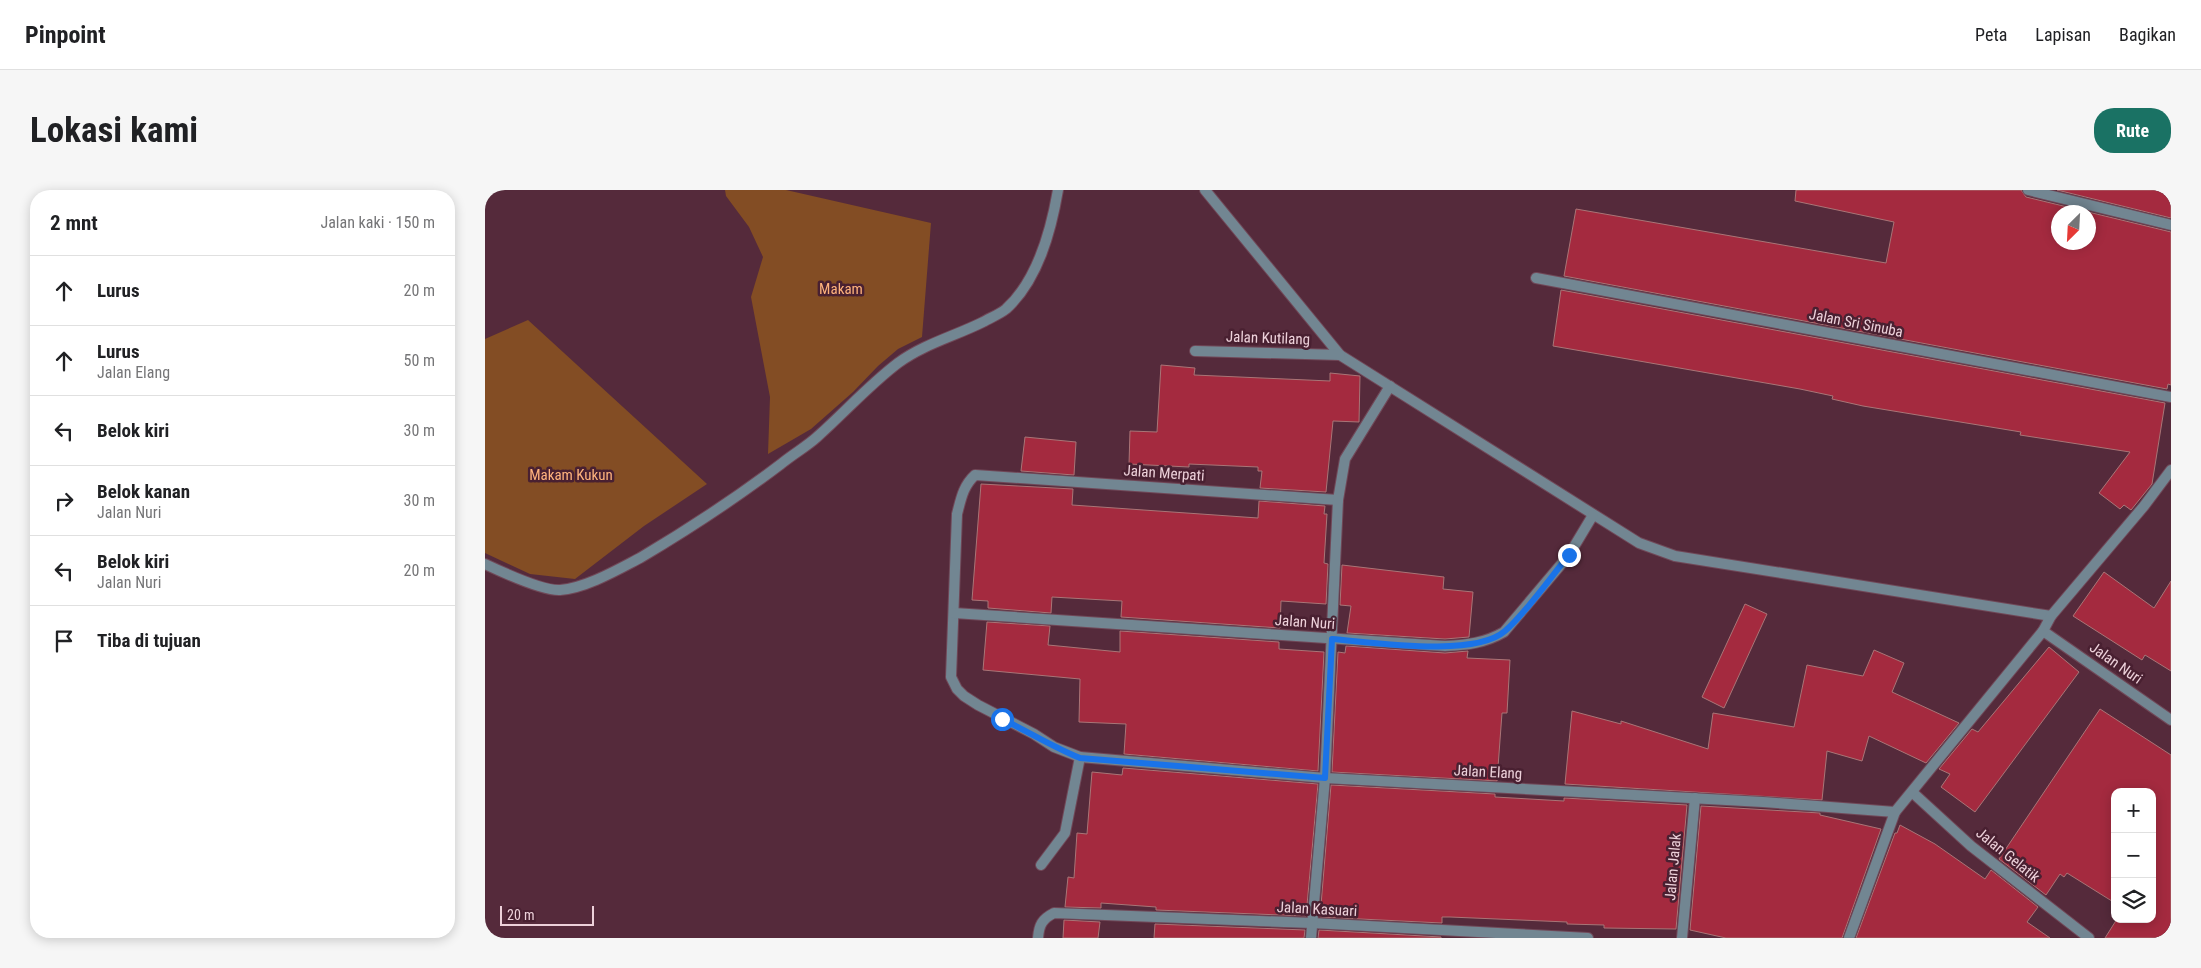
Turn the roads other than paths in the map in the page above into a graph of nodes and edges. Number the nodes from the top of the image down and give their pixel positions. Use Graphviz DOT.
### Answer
graph roads {
  1 [pos="1058,190"];
  2 [pos="1205,190"];
  3 [pos="2028,190"];
  4 [pos="2171,225"];
  5 [pos="1536,278"];
  6 [pos="1195,351"];
  7 [pos="1339,355"];
  8 [pos="1390,386"];
  9 [pos="2171,397"];
  10 [pos="2171,470"];
  11 [pos="988,476"];
  12 [pos="1338,500"];
  13 [pos="1593,515"];
  14 [pos="485,564"];
  15 [pos="954,613"];
  16 [pos="2051,616"];
  17 [pos="2043,631"];
  18 [pos="1332,639"];
  19 [pos="2171,720"];
  20 [pos="1080,758"];
  21 [pos="1325,778"];
  22 [pos="1912,792"];
  23 [pos="1695,798"];
  24 [pos="1895,812"];
  25 [pos="1041,865"];
  26 [pos="1312,923"];
  27 [pos="1038,938"];
  28 [pos="1311,938"];
  29 [pos="1588,938"];
  30 [pos="1682,938"];
  31 [pos="1849,938"];
  32 [pos="2089,938"];
  1 -- 14 [label="street"];
  2 -- 7 [label="street"];
  3 -- 4 [label="street"];
  5 -- 9 [label="street, Jalan Sri Sinuba"];
  6 -- 7 [label="street, Jalan Kutilang"];
  7 -- 8 [label="street"];
  8 -- 12 [label="street"];
  8 -- 13 [label="street"];
  10 -- 16 [label="street"];
  11 -- 12 [label="street, Jalan Merpati"];
  11 -- 15 [label="street, Jalan Elang"];
  12 -- 18 [label="street"];
  13 -- 16 [label="street"];
  13 -- 18 [label="street, Jalan Nuri"];
  15 -- 18 [label="street, Jalan Nuri"];
  15 -- 20 [label="street, Jalan Elang"];
  16 -- 17 [label="street"];
  17 -- 19 [label="street, Jalan Nuri"];
  17 -- 22 [label="street"];
  18 -- 21 [label="street"];
  20 -- 21 [label="street, Jalan Elang"];
  20 -- 25 [label="street"];
  21 -- 23 [label="street, Jalan Elang"];
  21 -- 26 [label="street"];
  22 -- 24 [label="street"];
  22 -- 32 [label="street, Jalan Gelatik"];
  23 -- 24 [label="street, Jalan Elang"];
  23 -- 30 [label="street, Jalan Jalak"];
  24 -- 31 [label="street"];
  26 -- 27 [label="street, Jalan Kasuari"];
  26 -- 28 [label="street"];
  26 -- 29 [label="street, Jalan Kasuari"];
}
